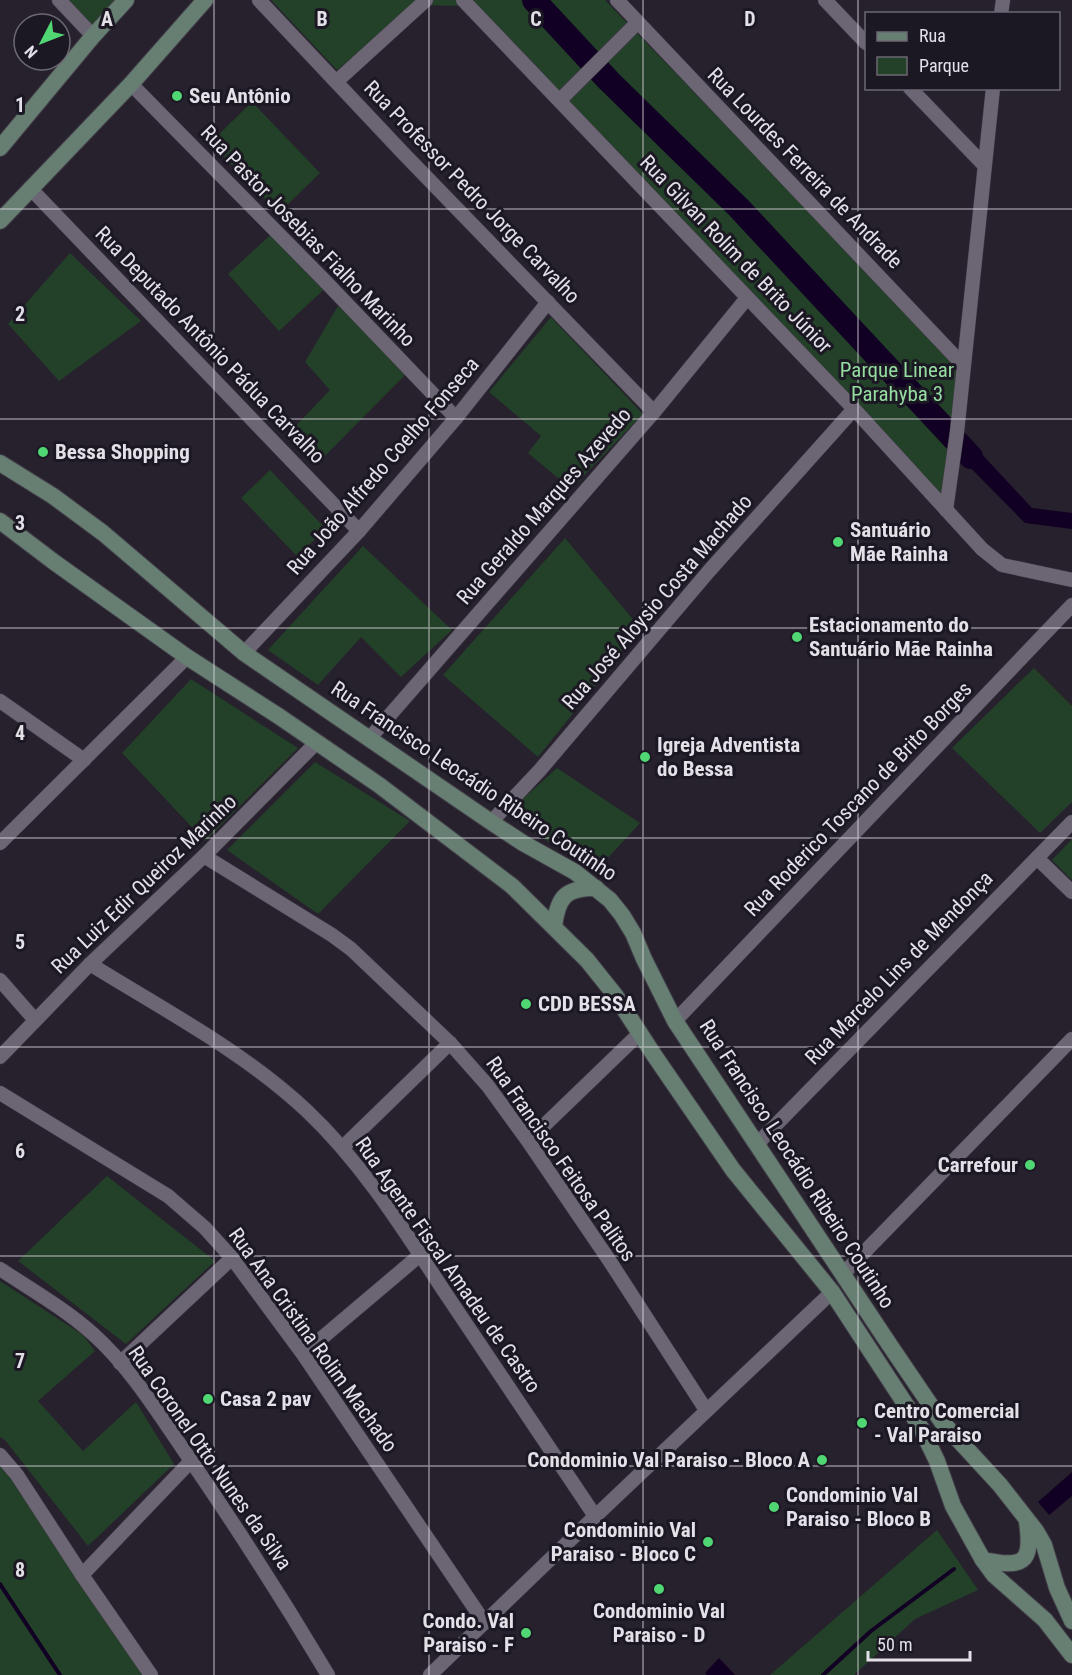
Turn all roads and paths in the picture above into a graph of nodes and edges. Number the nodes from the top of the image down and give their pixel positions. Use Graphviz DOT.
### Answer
graph roads {
  1 [pos="59,0"];
  2 [pos="126,0"];
  3 [pos="205,0"];
  4 [pos="259,0"];
  5 [pos="426,0"];
  6 [pos="463,0"];
  7 [pos="617,0"];
  8 [pos="825,0"];
  9 [pos="637,22"];
  10 [pos="93,36"];
  11 [pos="865,41"];
  12 [pos="337,81"];
  13 [pos="131,84"];
  14 [pos="912,90"];
  15 [pos="993,90"];
  16 [pos="560,100"];
  17 [pos="0,148"];
  18 [pos="984,165"];
  19 [pos="30,188"];
  20 [pos="0,221"];
  21 [pos="747,298"];
  22 [pos="548,302"];
  23 [pos="963,365"];
  24 [pos="854,409"];
  25 [pos="654,412"];
  26 [pos="456,418"];
  27 [pos="0,463"];
  28 [pos="946,510"];
  29 [pos="0,520"];
  30 [pos="359,531"];
  31 [pos="1072,580"];
  32 [pos="1072,605"];
  33 [pos="244,653"];
  34 [pos="187,657"];
  35 [pos="0,701"];
  36 [pos="369,739"];
  37 [pos="317,742"];
  38 [pos="84,760"];
  39 [pos="491,822"];
  40 [pos="1072,822"];
  41 [pos="0,843"];
  42 [pos="204,856"];
  43 [pos="1036,858"];
  44 [pos="596,888"];
  45 [pos="1072,892"];
  46 [pos="554,926"];
  47 [pos="90,964"];
  48 [pos="0,980"];
  49 [pos="35,1020"];
  50 [pos="675,1021"];
  51 [pos="640,1033"];
  52 [pos="1072,1039"];
  53 [pos="450,1043"];
  54 [pos="0,1057"];
  55 [pos="0,1093"];
  56 [pos="528,1140"];
  57 [pos="757,1144"];
  58 [pos="343,1147"];
  59 [pos="420,1255"];
  60 [pos="232,1258"];
  61 [pos="0,1269"];
  62 [pos="843,1274"];
  63 [pos="832,1292"];
  64 [pos="303,1354"];
  65 [pos="120,1363"];
  66 [pos="719,1406"];
  67 [pos="668,1447"];
  68 [pos="0,1455"];
  69 [pos="678,1457"];
  70 [pos="191,1461"];
  71 [pos="617,1495"];
  72 [pos="628,1505"];
  73 [pos="594,1516"];
  74 [pos="1027,1519"];
  75 [pos="568,1542"];
  76 [pos="578,1553"];
  77 [pos="983,1560"];
  78 [pos="82,1575"];
  79 [pos="519,1589"];
  80 [pos="529,1600"];
  81 [pos="1072,1621"];
  82 [pos="484,1622"];
  83 [pos="468,1638"];
  84 [pos="478,1648"];
  85 [pos="1072,1655"];
  86 [pos="151,1675"];
  87 [pos="328,1675"];
  88 [pos="430,1675"];
  1 -- 10 [label="street"];
  2 -- 10 [label="main road"];
  3 -- 13 [label="main road"];
  4 -- 12 [label="street, Rua Professor Pedro Jorge Carvalho"];
  5 -- 12 [label="street"];
  6 -- 16 [label="street, Rua Gilvan Rolim de Brito Júnior"];
  7 -- 9 [label="street, Rua Lourdes Ferreira de Andrade"];
  8 -- 11 [label="street"];
  9 -- 16 [label="street"];
  9 -- 23 [label="street, Rua Lourdes Ferreira de Andrade"];
  10 -- 17 [label="main road"];
  12 -- 22 [label="street, Rua Professor Pedro Jorge Carvalho"];
  13 -- 19 [label="main road"];
  13 -- 26 [label="street, Rua Pastor Josebias Fialho Marinho"];
  14 -- 18 [label="street"];
  15 -- 18 [label="street"];
  16 -- 21 [label="street, Rua Gilvan Rolim de Brito Júnior"];
  18 -- 23 [label="street"];
  19 -- 20 [label="main road"];
  19 -- 30 [label="street, Rua Deputado Antônio Pádua Carvalho"];
  21 -- 24 [label="street, Rua Gilvan Rolim de Brito Júnior"];
  21 -- 25 [label="street, Rua Geraldo Marques Azevedo"];
  22 -- 25 [label="street, Rua Professor Pedro Jorge Carvalho"];
  22 -- 26 [label="street, Rua João Alfredo Coelho Fonseca"];
  23 -- 28 [label="street"];
  24 -- 28 [label="street, Rua Gilvan Rolim de Brito Júnior"];
  24 -- 39 [label="street, Rua José Aloysio Costa Machado"];
  25 -- 36 [label="street, Rua Geraldo Marques Azevedo"];
  26 -- 30 [label="street, Rua João Alfredo Coelho Fonseca"];
  27 -- 33 [label="main road, Rua Francisco Leocádio Ribeiro Coutinho"];
  28 -- 31 [label="street, Rua Gilvan Rolim de Brito Júnior"];
  29 -- 34 [label="main road, Rua Francisco Leocádio Ribeiro Coutinho"];
  30 -- 33 [label="street, Rua João Alfredo Coelho Fonseca"];
  32 -- 50 [label="street, Rua Roderico Toscano de Brito Borges"];
  33 -- 36 [label="main road, Rua Francisco Leocádio Ribeiro Coutinho"];
  34 -- 37 [label="main road, Rua Francisco Leocádio Ribeiro Coutinho"];
  34 -- 38 [label="street"];
  35 -- 38 [label="street"];
  36 -- 39 [label="main road, Rua Francisco Leocádio Ribeiro Coutinho"];
  37 -- 42 [label="street, Rua Luiz Edir Queiroz Marinho"];
  37 -- 46 [label="main road, Rua Francisco Leocádio Ribeiro Coutinho"];
  38 -- 41 [label="street"];
  39 -- 44 [label="main road, Rua Francisco Leocádio Ribeiro Coutinho"];
  40 -- 43 [label="street, Rua Marcelo Lins de Mendonça"];
  42 -- 47 [label="street, Rua Luiz Edir Queiroz Marinho"];
  42 -- 53 [label="street, Rua Francisco Feitosa Palitos"];
  43 -- 45 [label="street"];
  43 -- 57 [label="street, Rua Marcelo Lins de Mendonça"];
  44 -- 46 [label="main road"];
  44 -- 50 [label="main road, Rua Francisco Leocádio Ribeiro Coutinho"];
  46 -- 51 [label="main road, Rua Francisco Leocádio Ribeiro Coutinho"];
  47 -- 49 [label="street, Rua Luiz Edir Queiroz Marinho"];
  47 -- 58 [label="street, Rua Agente Fiscal Amadeu de Castro"];
  48 -- 49 [label="street"];
  49 -- 54 [label="street, Rua Luiz Edir Queiroz Marinho"];
  50 -- 57 [label="main road, Rua Francisco Leocádio Ribeiro Coutinho"];
  51 -- 56 [label="street"];
  51 -- 63 [label="main road, Rua Francisco Leocádio Ribeiro Coutinho"];
  52 -- 62 [label="street"];
  53 -- 56 [label="street, Rua Francisco Feitosa Palitos"];
  53 -- 58 [label="street"];
  55 -- 60 [label="street, Rua Ana Cristina Rolim Machado"];
  56 -- 66 [label="street, Rua Francisco Feitosa Palitos"];
  57 -- 62 [label="main road, Rua Francisco Leocádio Ribeiro Coutinho"];
  58 -- 59 [label="street, Rua Agente Fiscal Amadeu de Castro"];
  59 -- 64 [label="street"];
  59 -- 73 [label="street, Rua Agente Fiscal Amadeu de Castro"];
  60 -- 64 [label="street, Rua Ana Cristina Rolim Machado"];
  60 -- 65 [label="street"];
  61 -- 65 [label="street, Rua Coronel Otto Nunes da Silva"];
  62 -- 74 [label="main road, Rua Francisco Leocádio Ribeiro Coutinho"];
  63 -- 66 [label="street"];
  63 -- 77 [label="main road, Rua Francisco Leocádio Ribeiro Coutinho"];
  64 -- 82 [label="street, Rua Ana Cristina Rolim Machado"];
  65 -- 70 [label="street, Rua Coronel Otto Nunes da Silva"];
  66 -- 67 [label="street"];
  67 -- 69 [label="street"];
  67 -- 71 [label="street"];
  68 -- 78 [label="street"];
  70 -- 78 [label="street"];
  70 -- 87 [label="street, Rua Coronel Otto Nunes da Silva"];
  71 -- 72 [label="street"];
  71 -- 73 [label="street"];
  73 -- 75 [label="street"];
  74 -- 77 [label="main road"];
  74 -- 81 [label="main road, Rua Francisco Leocádio Ribeiro Coutinho"];
  75 -- 76 [label="street"];
  75 -- 79 [label="street"];
  77 -- 85 [label="main road, Rua Francisco Leocádio Ribeiro Coutinho"];
  78 -- 86 [label="street"];
  79 -- 80 [label="street"];
  79 -- 82 [label="street"];
  82 -- 83 [label="street"];
  83 -- 84 [label="street"];
  83 -- 88 [label="street"];
}
